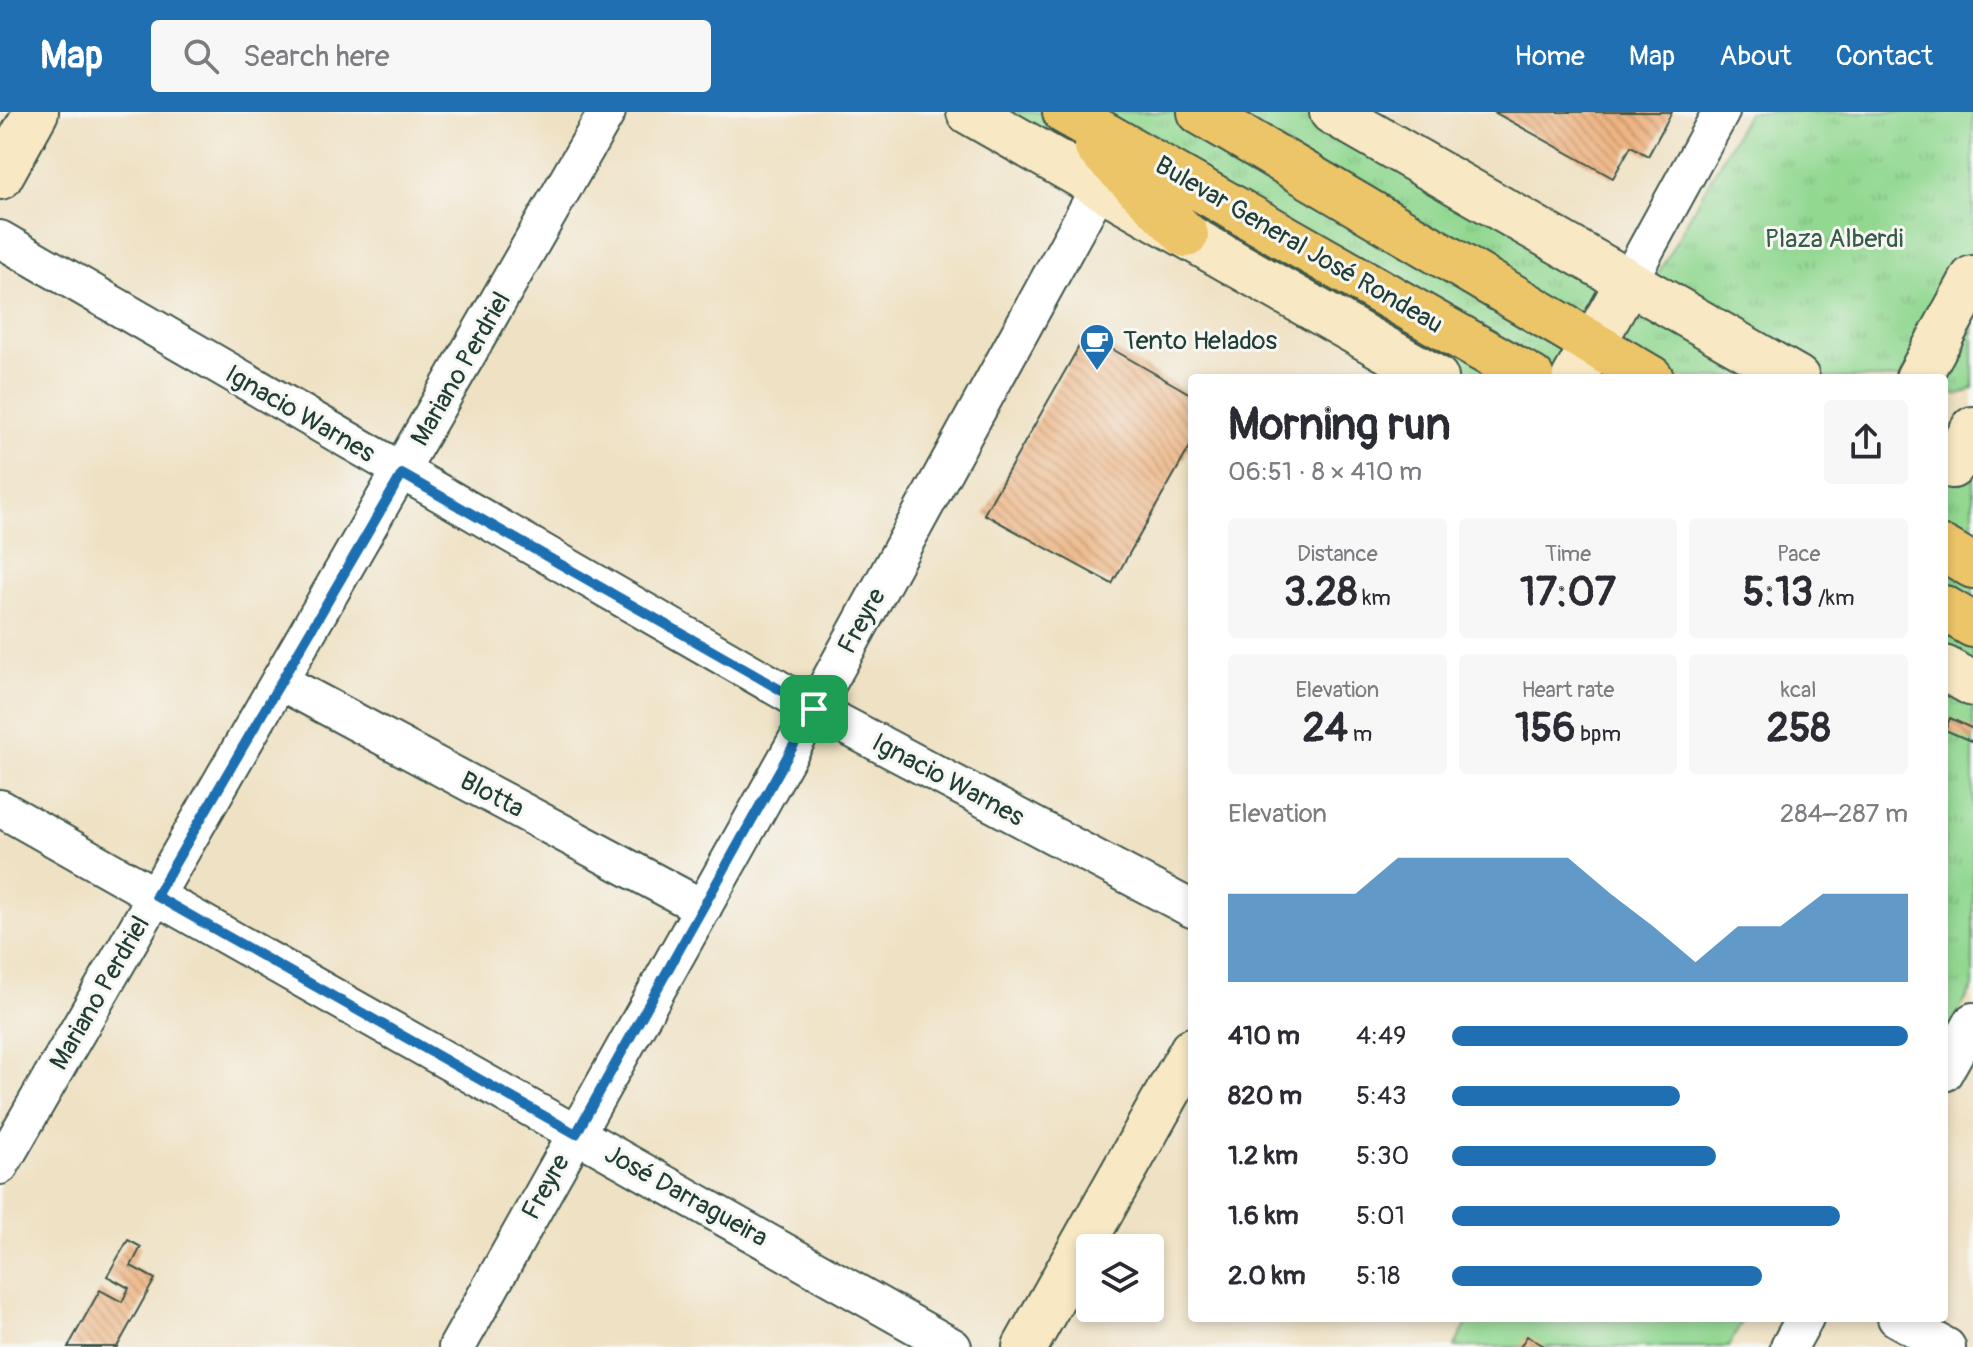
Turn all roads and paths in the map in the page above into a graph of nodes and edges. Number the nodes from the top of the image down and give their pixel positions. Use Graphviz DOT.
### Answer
graph roads {
  1 [pos="36,112"];
  2 [pos="607,112"];
  3 [pos="969,112"];
  4 [pos="1063,112"];
  5 [pos="1200,112"];
  6 [pos="1332,112"];
  7 [pos="1721,112"];
  8 [pos="0,177"];
  9 [pos="1100,186"];
  10 [pos="1186,235"];
  11 [pos="0,239"];
  12 [pos="1973,278"];
  13 [pos="1628,282"];
  14 [pos="1584,361"];
  15 [pos="1429,374"];
  16 [pos="1525,374"];
  17 [pos="1635,374"];
  18 [pos="1790,374"];
  19 [pos="1920,374"];
  20 [pos="402,474"];
  21 [pos="1948,551"];
  22 [pos="1973,566"];
  23 [pos="1948,610"];
  24 [pos="1973,625"];
  25 [pos="1948,670"];
  26 [pos="281,682"];
  27 [pos="1973,684"];
  28 [pos="814,709"];
  29 [pos="0,808"];
  30 [pos="156,896"];
  31 [pos="1188,907"];
  32 [pos="703,908"];
  33 [pos="1973,1021"];
  34 [pos="1188,1057"];
  35 [pos="1948,1066"];
  36 [pos="576,1134"];
  37 [pos="0,1166"];
  38 [pos="1803,1322"];
  39 [pos="1903,1322"];
  40 [pos="457,1347"];
  41 [pos="953,1347"];
  42 [pos="1025,1347"];
  43 [pos="1789,1347"];
  44 [pos="1947,1347"];
  1 -- 8 [label="main road"];
  2 -- 20 [label="street, Mariano Perdriel"];
  3 -- 9 [label="main road, Bulevar General José Rondeau"];
  4 -- 10 [label="main road"];
  4 -- 16 [label="main road, Bulevar General José Rondeau"];
  5 -- 14 [label="main road"];
  6 -- 13 [label="main road"];
  7 -- 13 [label="street"];
  9 -- 10 [label="main road, Bulevar General José Rondeau"];
  9 -- 28 [label="street, Freyre"];
  10 -- 15 [label="main road, Bulevar General José Rondeau"];
  11 -- 20 [label="street, Ignacio Warnes"];
  12 -- 19 [label="main road"];
  13 -- 14 [label="main road"];
  13 -- 18 [label="main road"];
  14 -- 17 [label="main road"];
  20 -- 26 [label="street, Mariano Perdriel"];
  20 -- 28 [label="street, Ignacio Warnes"];
  21 -- 22 [label="main road"];
  23 -- 24 [label="main road"];
  25 -- 27 [label="main road"];
  26 -- 30 [label="street, Mariano Perdriel"];
  26 -- 32 [label="street, Blotta"];
  28 -- 31 [label="street, Ignacio Warnes"];
  28 -- 32 [label="street, Freyre"];
  29 -- 30 [label="street, José Darragueira"];
  30 -- 36 [label="street, José Darragueira"];
  30 -- 37 [label="street, Mariano Perdriel"];
  32 -- 36 [label="street, Freyre"];
  33 -- 35 [label="street"];
  34 -- 42 [label="main road"];
  36 -- 40 [label="street, Freyre"];
  36 -- 41 [label="street, José Darragueira"];
  38 -- 43 [label="street"];
  39 -- 44 [label="street"];
}
